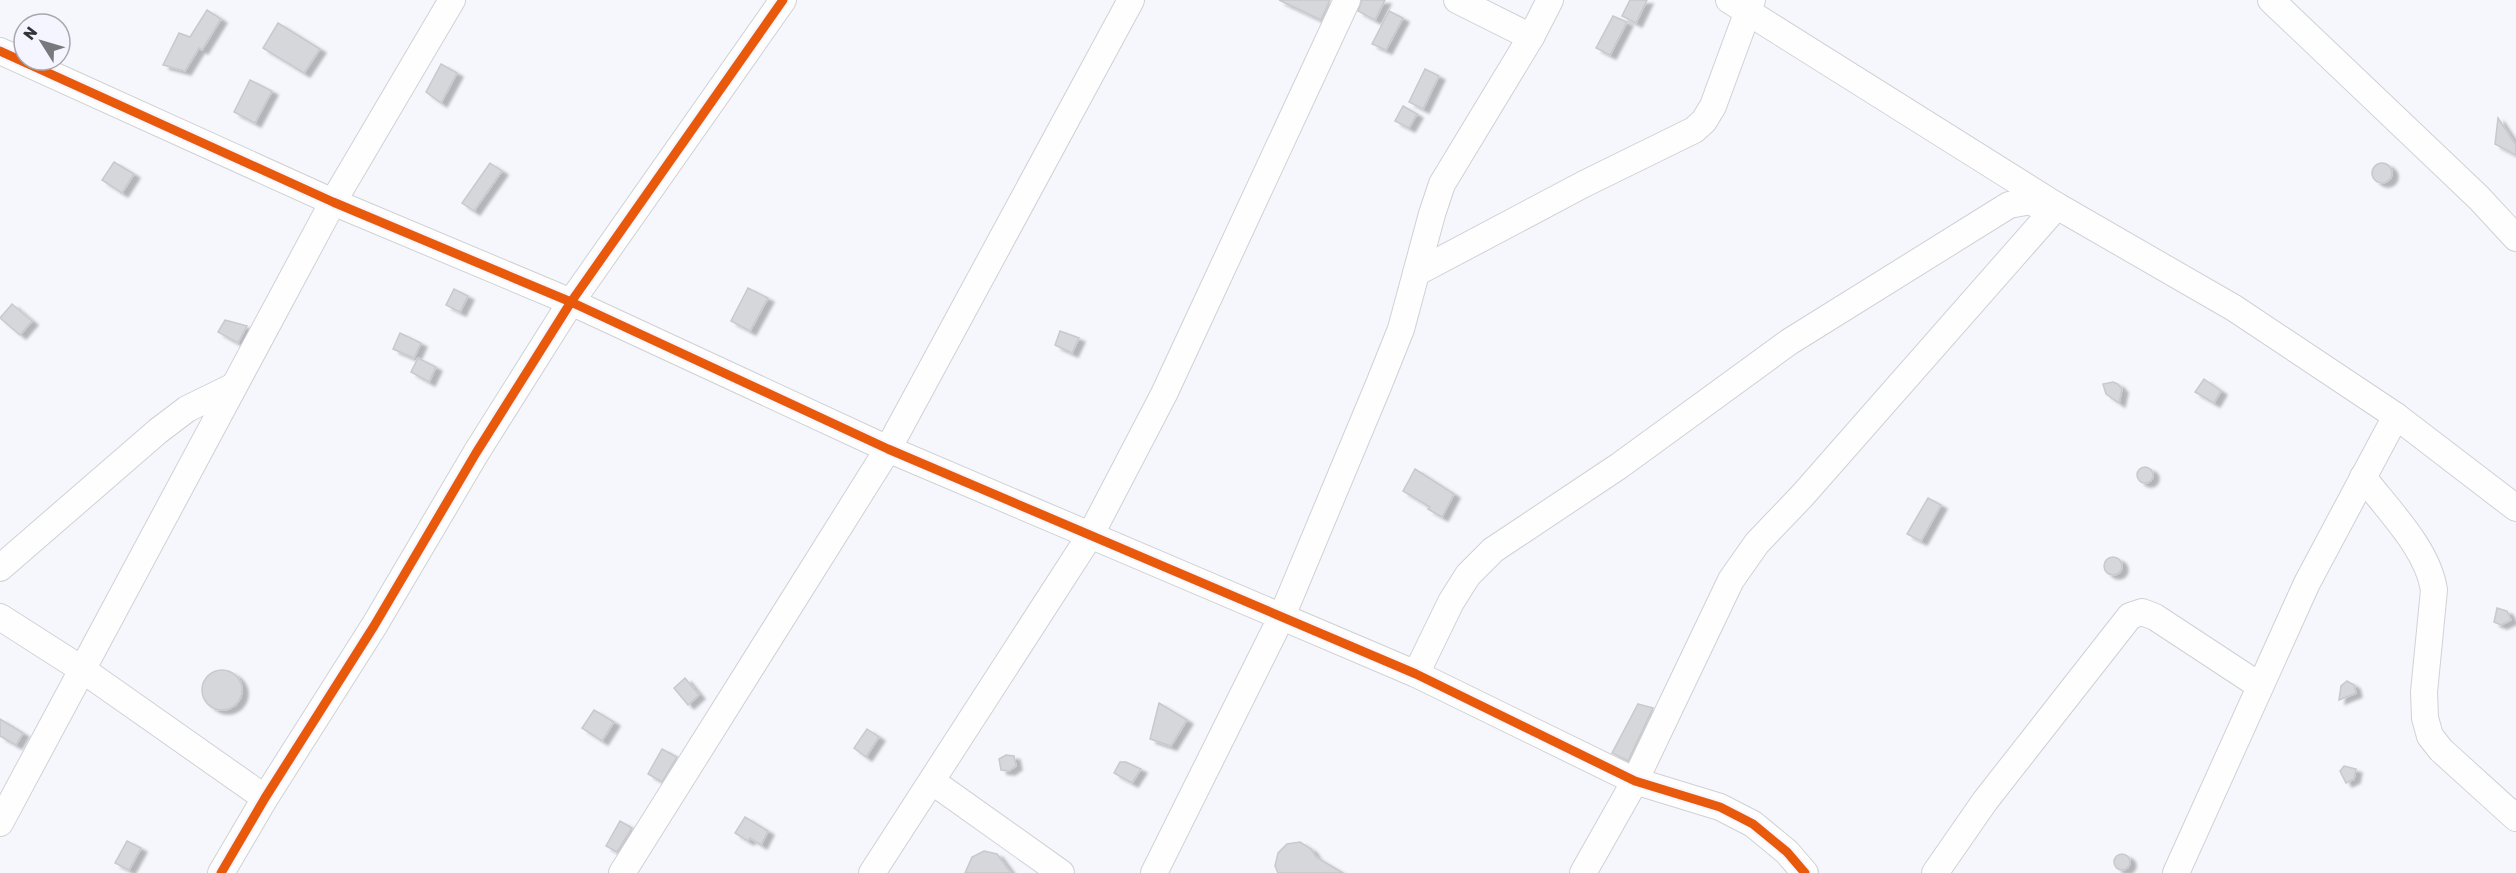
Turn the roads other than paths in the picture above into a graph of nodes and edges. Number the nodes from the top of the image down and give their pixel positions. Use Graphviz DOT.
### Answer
graph roads {
  1 [pos="452,0"];
  2 [pos="783,0"];
  3 [pos="1131,0"];
  4 [pos="1347,0"];
  5 [pos="1458,0"];
  6 [pos="1550,0"];
  7 [pos="2271,0"];
  8 [pos="1743,4"];
  9 [pos="1531,37"];
  10 [pos="0,51"];
  11 [pos="333,202"];
  12 [pos="2054,210"];
  13 [pos="2516,238"];
  14 [pos="1416,273"];
  15 [pos="571,302"];
  16 [pos="234,386"];
  17 [pos="2396,416"];
  18 [pos="888,449"];
  19 [pos="2363,477"];
  20 [pos="2516,508"];
  21 [pos="1091,534"];
  22 [pos="0,568"];
  23 [pos="1282,616"];
  24 [pos="0,617"];
  25 [pos="83,670"];
  26 [pos="1416,674"];
  27 [pos="2260,686"];
  28 [pos="1635,781"];
  29 [pos="933,782"];
  30 [pos="265,798"];
  31 [pos="2516,818"];
  32 [pos="0,823"];
  33 [pos="1160,871"];
  34 [pos="221,873"];
  35 [pos="622,873"];
  36 [pos="872,873"];
  37 [pos="1061,873"];
  38 [pos="1583,873"];
  39 [pos="1805,873"];
  40 [pos="1935,873"];
  41 [pos="2176,873"];
  1 -- 11 [label="street"];
  2 -- 15 [label="street"];
  3 -- 18 [label="street"];
  4 -- 21 [label="street"];
  5 -- 9 [label="street"];
  6 -- 9 [label="street"];
  7 -- 13 [label="street"];
  8 -- 12 [label="street"];
  8 -- 14 [label="street"];
  9 -- 14 [label="street"];
  10 -- 11 [label="street"];
  11 -- 15 [label="street"];
  11 -- 16 [label="street"];
  12 -- 17 [label="street"];
  12 -- 26 [label="street"];
  12 -- 28 [label="street"];
  14 -- 23 [label="street"];
  15 -- 18 [label="street"];
  15 -- 30 [label="street"];
  16 -- 22 [label="street"];
  16 -- 25 [label="street"];
  17 -- 19 [label="street"];
  17 -- 20 [label="street"];
  18 -- 21 [label="street"];
  18 -- 35 [label="street"];
  19 -- 27 [label="street"];
  19 -- 31 [label="street"];
  21 -- 23 [label="street"];
  21 -- 29 [label="street"];
  23 -- 26 [label="street"];
  23 -- 33 [label="street"];
  24 -- 25 [label="street"];
  25 -- 30 [label="street"];
  25 -- 32 [label="street"];
  26 -- 28 [label="street"];
  27 -- 40 [label="street"];
  27 -- 41 [label="street"];
  28 -- 38 [label="street"];
  28 -- 39 [label="street"];
  29 -- 36 [label="street"];
  29 -- 37 [label="street"];
  30 -- 34 [label="street"];
}
